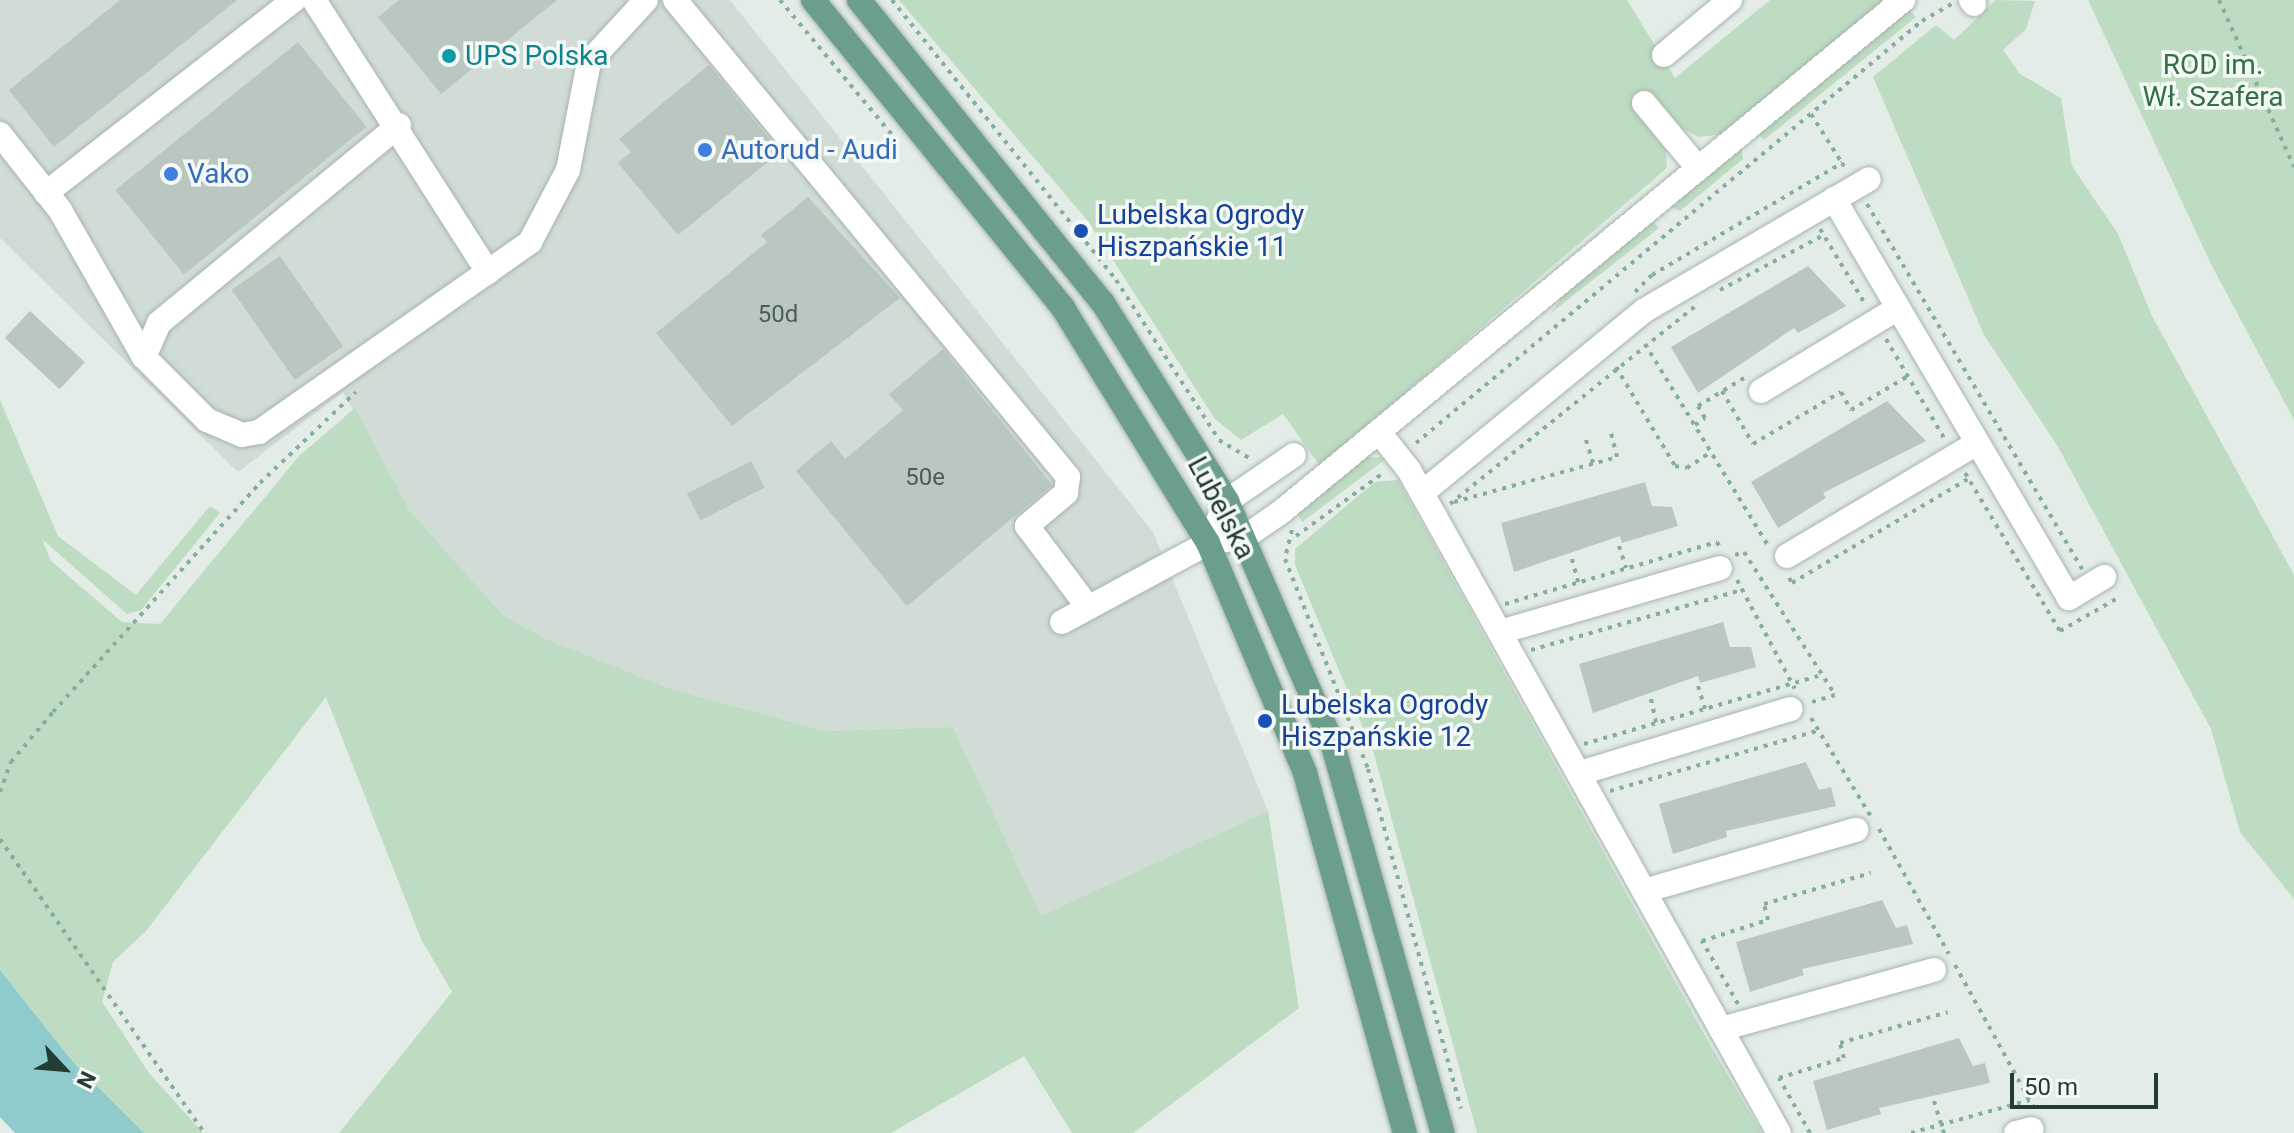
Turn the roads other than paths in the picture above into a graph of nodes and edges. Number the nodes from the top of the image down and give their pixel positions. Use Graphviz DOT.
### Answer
graph roads {
  1 [pos="294,0"];
  2 [pos="314,0"];
  3 [pos="646,0"];
  4 [pos="675,0"];
  5 [pos="813,0"];
  6 [pos="859,0"];
  7 [pos="1730,0"];
  8 [pos="1903,0"];
  9 [pos="1664,55"];
  10 [pos="1644,103"];
  11 [pos="399,125"];
  12 [pos="0,134"];
  13 [pos="1698,168"];
  14 [pos="1005,178"];
  15 [pos="1869,179"];
  16 [pos="46,193"];
  17 [pos="1834,199"];
  18 [pos="979,201"];
  19 [pos="488,272"];
  20 [pos="1898,308"];
  21 [pos="144,357"];
  22 [pos="1753,384"];
  23 [pos="1379,432"];
  24 [pos="1977,443"];
  25 [pos="1294,455"];
  26 [pos="1422,493"];
  27 [pos="1227,501"];
  28 [pos="1245,537"];
  29 [pos="1208,543"];
  30 [pos="1782,561"];
  31 [pos="1723,563"];
  32 [pos="2104,577"];
  33 [pos="1088,607"];
  34 [pos="1062,622"];
  35 [pos="1500,632"];
  36 [pos="1797,707"];
  37 [pos="1580,773"];
  38 [pos="1856,830"];
  39 [pos="1644,891"];
  40 [pos="1932,960"];
  41 [pos="1721,1029"];
  42 [pos="1405,1133"];
  43 [pos="1443,1133"];
  44 [pos="1779,1133"];
  1 -- 16 [label="street"];
  2 -- 11 [label="street"];
  3 -- 19 [label="street"];
  4 -- 33 [label="street"];
  5 -- 18 [label="main road, Lubelska"];
  6 -- 14 [label="main road, Lubelska"];
  7 -- 9 [label="street"];
  8 -- 13 [label="street"];
  10 -- 13 [label="street"];
  11 -- 19 [label="street"];
  11 -- 21 [label="street"];
  12 -- 16 [label="street"];
  13 -- 23 [label="street"];
  14 -- 18 [label="main road"];
  14 -- 27 [label="main road, Lubelska"];
  15 -- 17 [label="street"];
  16 -- 21 [label="street"];
  17 -- 20 [label="street"];
  17 -- 26 [label="street"];
  18 -- 29 [label="main road, Lubelska"];
  19 -- 21 [label="street"];
  20 -- 22 [label="street"];
  20 -- 24 [label="street"];
  23 -- 26 [label="street"];
  23 -- 28 [label="street"];
  24 -- 30 [label="street"];
  24 -- 32 [label="street"];
  25 -- 27 [label="street"];
  26 -- 35 [label="street"];
  27 -- 28 [label="main road, Lubelska"];
  27 -- 29 [label="street"];
  28 -- 29 [label="street"];
  28 -- 43 [label="main road, Lubelska"];
  29 -- 33 [label="street"];
  29 -- 42 [label="main road, Lubelska"];
  31 -- 35 [label="street"];
  33 -- 34 [label="street"];
  35 -- 37 [label="street"];
  36 -- 37 [label="street"];
  37 -- 39 [label="street"];
  38 -- 39 [label="street"];
  39 -- 41 [label="street"];
  40 -- 41 [label="street"];
  41 -- 44 [label="street"];
}
